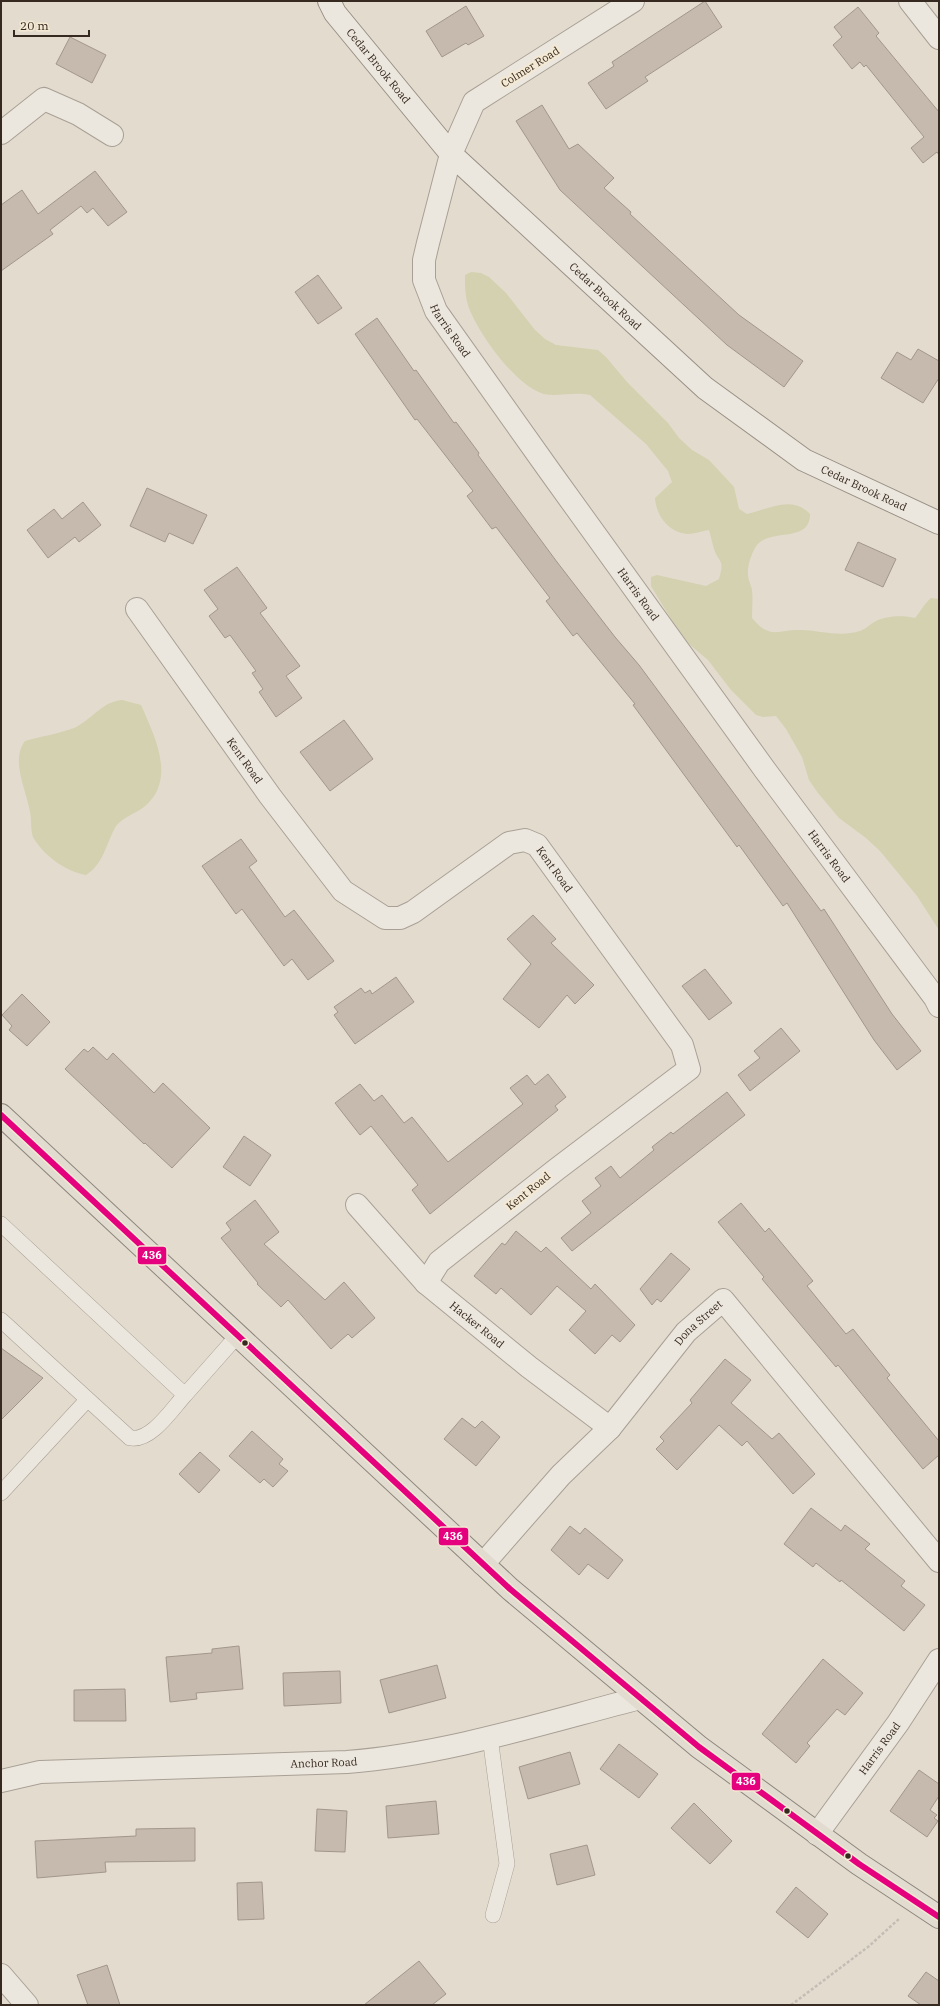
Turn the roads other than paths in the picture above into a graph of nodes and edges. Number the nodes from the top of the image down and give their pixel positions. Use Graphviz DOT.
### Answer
graph roads {
  1 [pos="329,1"];
  2 [pos="633,1"];
  3 [pos="910,1"];
  4 [pos="939,38"];
  5 [pos="1,133"];
  6 [pos="112,135"];
  7 [pos="451,154"];
  8 [pos="939,523"];
  9 [pos="137,609"];
  10 [pos="939,1006"];
  11 [pos="1,1115"];
  12 [pos="357,1205"];
  13 [pos="1,1224"];
  14 [pos="426,1283"];
  15 [pos="1,1320"];
  16 [pos="238,1335"];
  17 [pos="185,1395"];
  18 [pos="87,1400"];
  19 [pos="610,1428"];
  20 [pos="1,1493"];
  21 [pos="939,1561"];
  22 [pos="483,1564"];
  23 [pos="939,1660"];
  24 [pos="640,1698"];
  25 [pos="490,1737"];
  26 [pos="1,1781"];
  27 [pos="817,1834"];
  28 [pos="493,1915"];
  29 [pos="939,1917"];
  30 [pos="1,1975"];
  31 [pos="27,2005"];
  1 -- 7 [label="street, Cedar Brook Road"];
  2 -- 7 [label="street, Colmer Road"];
  3 -- 4 [label="street"];
  5 -- 6 [label="street"];
  7 -- 8 [label="street, Cedar Brook Road"];
  7 -- 10 [label="street, Harris Road"];
  9 -- 14 [label="street, Kent Road"];
  11 -- 16 [label="main road"];
  12 -- 14 [label="street, Hacker Road"];
  13 -- 17 [label="lane"];
  14 -- 19 [label="street, Hacker Road"];
  15 -- 18 [label="lane"];
  16 -- 17 [label="lane"];
  16 -- 22 [label="main road"];
  17 -- 18 [label="lane"];
  18 -- 20 [label="lane"];
  19 -- 21 [label="street, Dona Street"];
  19 -- 22 [label="street, Dona Street"];
  22 -- 24 [label="main road"];
  23 -- 27 [label="street, Harris Road"];
  24 -- 25 [label="street, Anchor Road"];
  24 -- 27 [label="main road"];
  25 -- 26 [label="street, Anchor Road"];
  25 -- 28 [label="lane"];
  27 -- 29 [label="main road"];
  30 -- 31 [label="street"];
}
